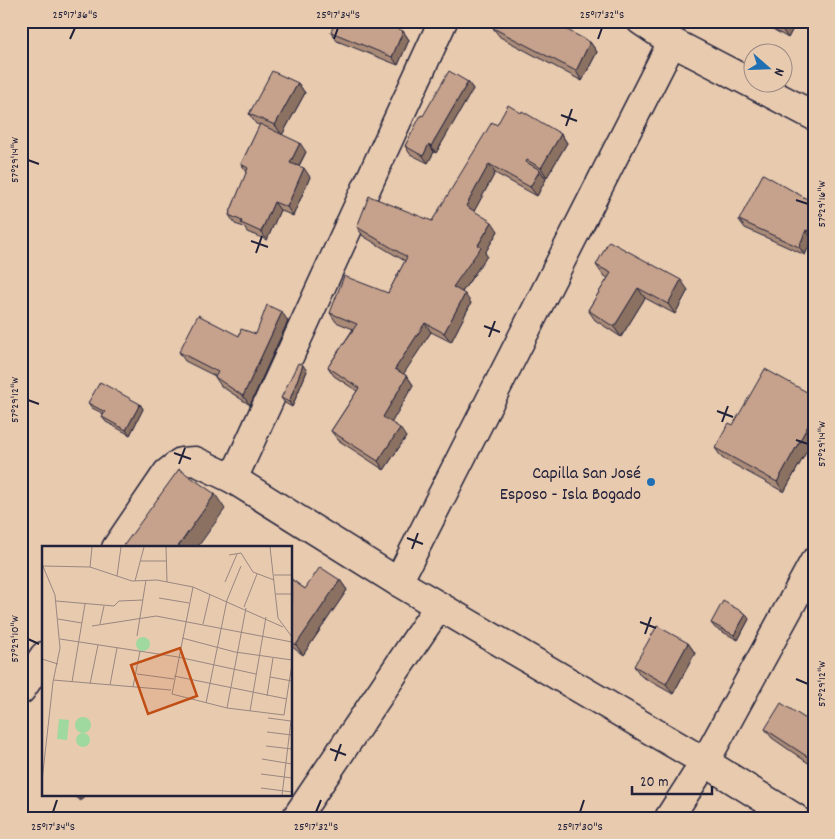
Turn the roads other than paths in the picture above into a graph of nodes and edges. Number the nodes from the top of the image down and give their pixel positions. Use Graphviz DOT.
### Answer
graph roads {
  1 [pos="443,21"];
  2 [pos="641,21"];
  3 [pos="672,42"];
  4 [pos="814,116"];
  5 [pos="232,479"];
  6 [pos="117,546"];
  7 [pos="814,562"];
  8 [pos="398,582"];
  9 [pos="439,606"];
  10 [pos="42,659"];
  11 [pos="21,690"];
  12 [pos="706,762"];
  13 [pos="296,818"];
  14 [pos="669,818"];
  15 [pos="794,818"];
  1 -- 5 [label="street"];
  2 -- 3 [label="street"];
  3 -- 4 [label="street"];
  3 -- 8 [label="street"];
  5 -- 6 [label="street"];
  5 -- 8 [label="street"];
  7 -- 12 [label="street"];
  8 -- 9 [label="street"];
  9 -- 12 [label="street"];
  9 -- 13 [label="street"];
  10 -- 11 [label="street"];
  12 -- 14 [label="street"];
  12 -- 15 [label="street"];
}
